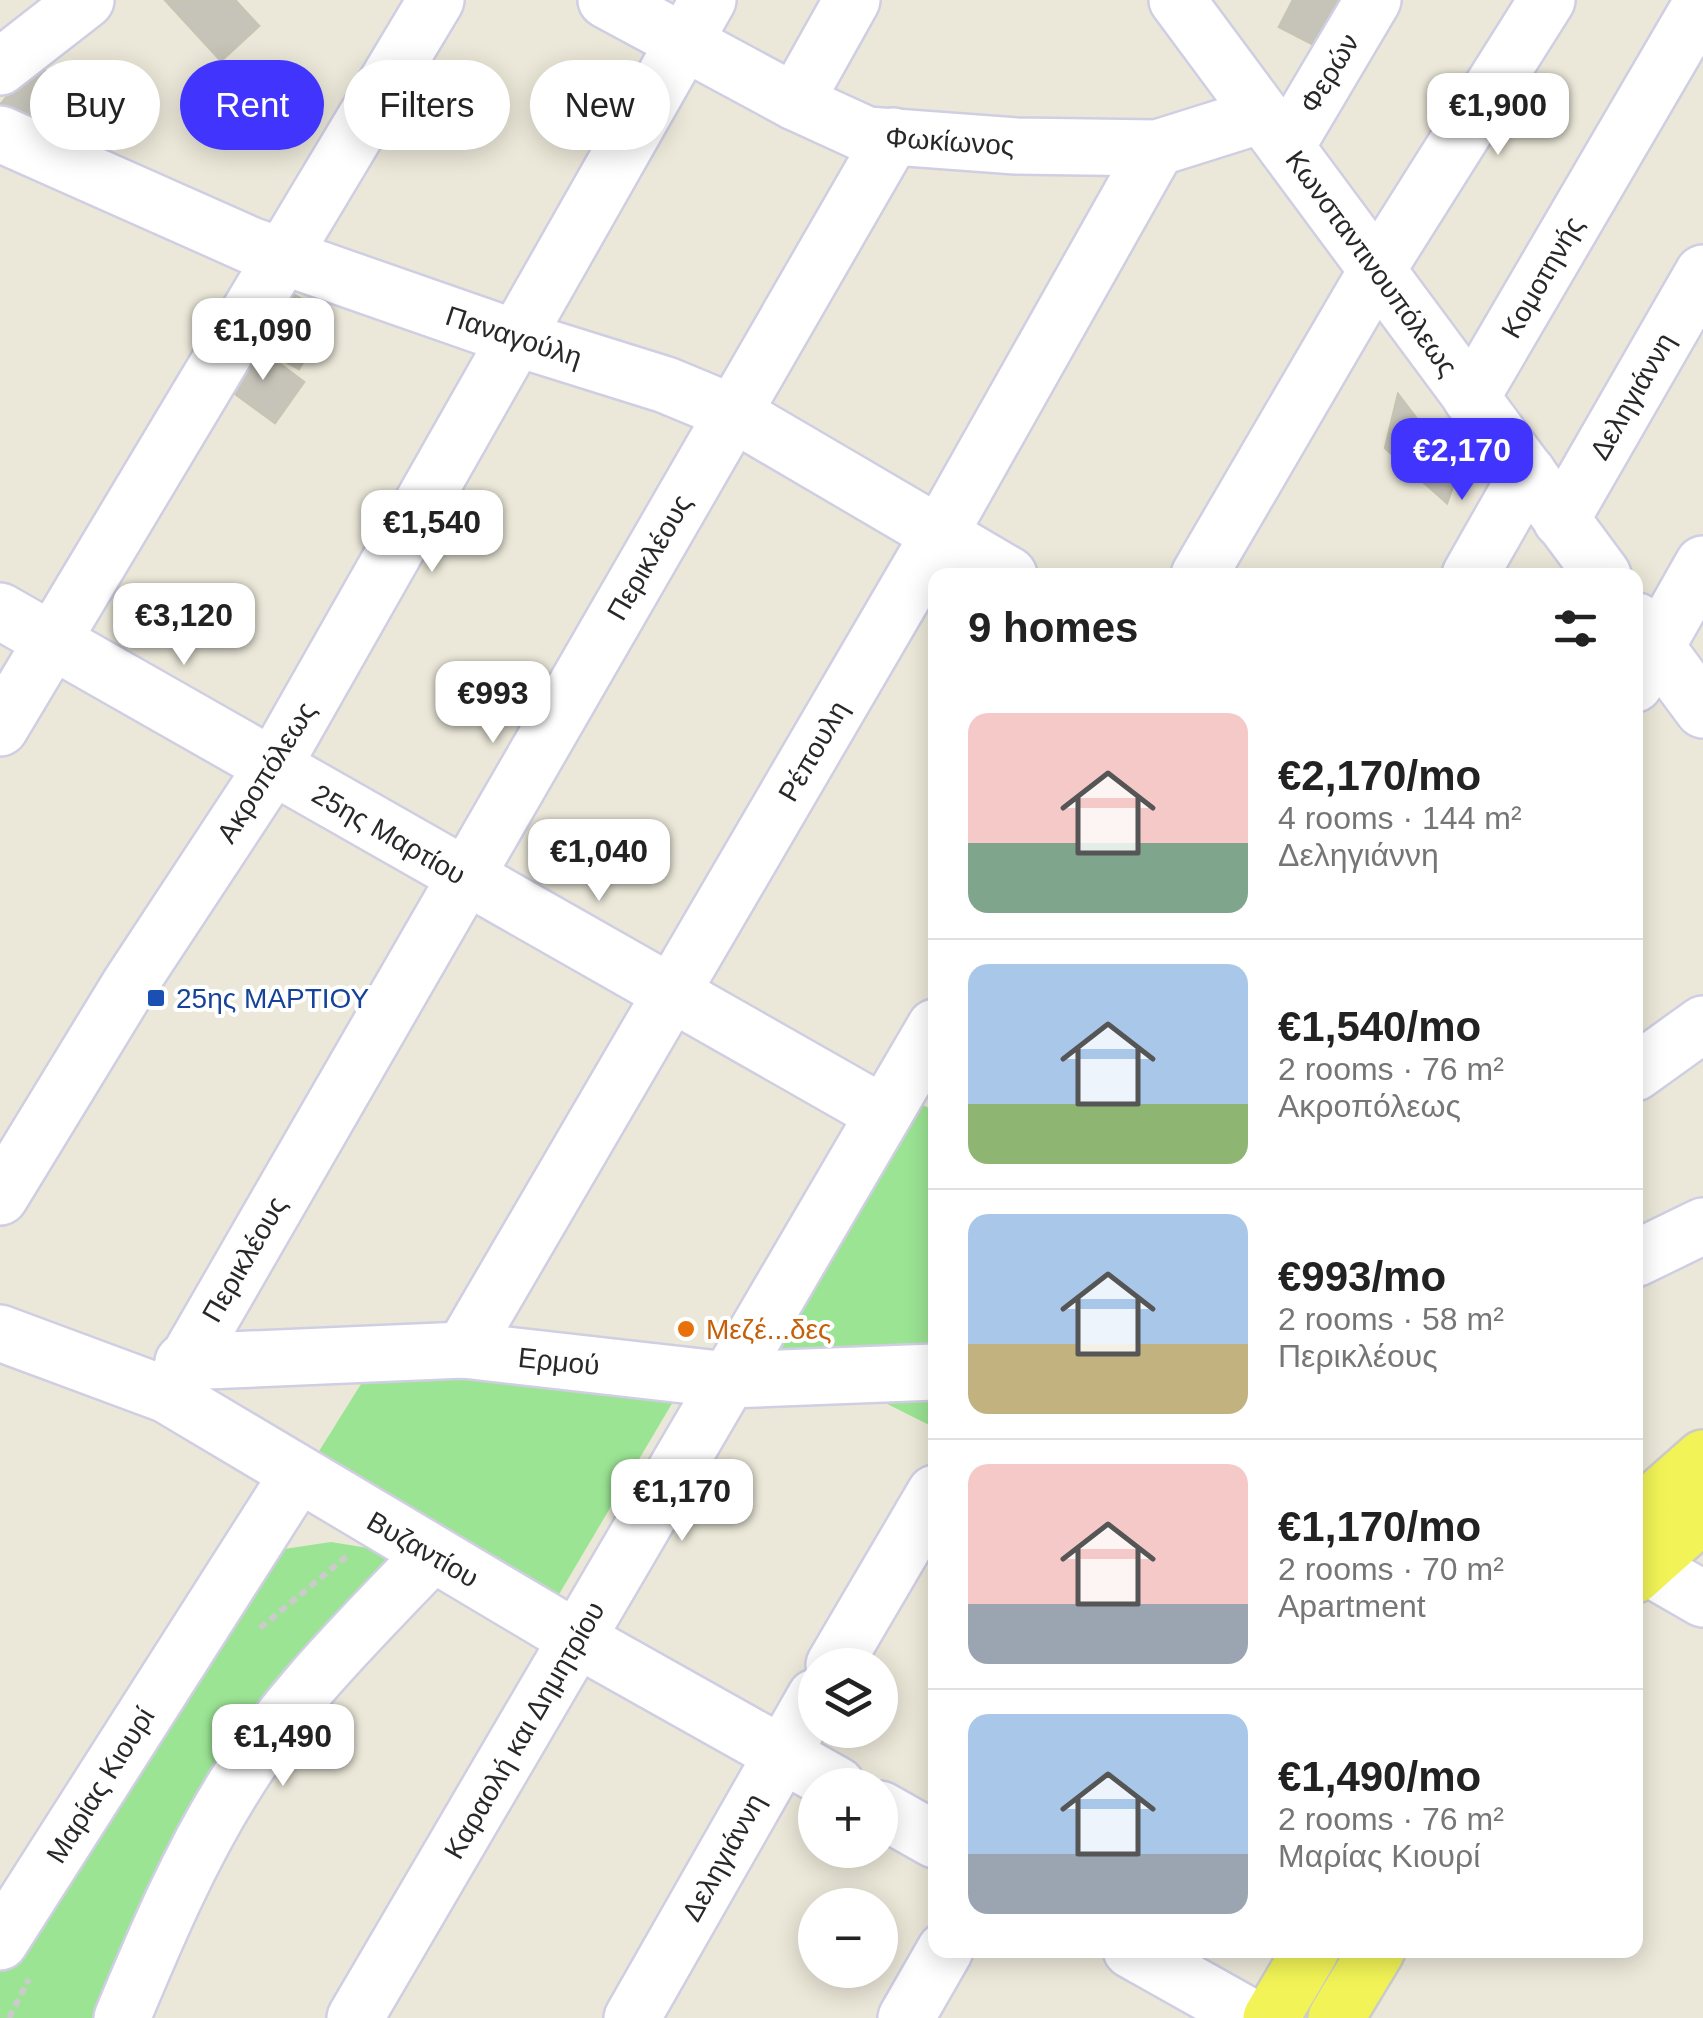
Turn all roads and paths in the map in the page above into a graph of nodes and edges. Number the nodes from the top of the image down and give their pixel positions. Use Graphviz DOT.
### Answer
graph roads {
  1 [pos="86,0"];
  2 [pos="436,0"];
  3 [pos="606,0"];
  4 [pos="852,0"];
  5 [pos="1373,0"];
  6 [pos="1546,0"];
  7 [pos="1703,1"];
  8 [pos="1206,14"];
  9 [pos="696,22"];
  10 [pos="0,67"];
  11 [pos="794,102"];
  12 [pos="1274,131"];
  13 [pos="0,134"];
  14 [pos="893,136"];
  15 [pos="1157,148"];
  16 [pos="286,259"];
  17 [pos="1378,270"];
  18 [pos="1703,273"];
  19 [pos="519,340"];
  20 [pos="1472,398"];
  21 [pos="731,412"];
  22 [pos="1528,473"];
  23 [pos="1562,520"];
  24 [pos="940,533"];
  25 [pos="1703,564"];
  26 [pos="998,568"];
  27 [pos="1203,568"];
  28 [pos="1474,568"];
  29 [pos="1597,568"];
  30 [pos="0,611"];
  31 [pos="53,641"];
  32 [pos="1643,648"];
  33 [pos="1643,650"];
  34 [pos="1703,710"];
  35 [pos="0,728"];
  36 [pos="272,768"];
  37 [pos="467,879"];
  38 [pos="672,994"];
  39 [pos="1703,1024"];
  40 [pos="928,1039"];
  41 [pos="1643,1067"];
  42 [pos="884,1114"];
  43 [pos="0,1197"];
  44 [pos="1703,1226"];
  45 [pos="1643,1255"];
  46 [pos="0,1332"];
  47 [pos="463,1350"];
  48 [pos="928,1372"];
  49 [pos="175,1379"];
  50 [pos="728,1380"];
  51 [pos="1703,1458"];
  52 [pos="297,1476"];
  53 [pos="928,1505"];
  54 [pos="1703,1514"];
  55 [pos="1643,1545"];
  56 [pos="1643,1549"];
  57 [pos="432,1554"];
  58 [pos="1643,1556"];
  59 [pos="1703,1598"];
  60 [pos="577,1639"];
  61 [pos="844,1648"];
  62 [pos="798,1726"];
  63 [pos="782,1754"];
  64 [pos="807,1768"];
  65 [pos="898,1819"];
  66 [pos="928,1836"];
  67 [pos="0,1942"];
  68 [pos="940,1958"];
  69 [pos="1144,1958"];
  70 [pos="1306,1958"];
  71 [pos="1372,1958"];
  72 [pos="122,2018"];
  73 [pos="355,2018"];
  74 [pos="632,2018"];
  75 [pos="906,2018"];
  76 [pos="1252,2018"];
  77 [pos="1271,2018"];
  78 [pos="1336,2018"];
  1 -- 10 [label="street"];
  2 -- 16 [label="street"];
  3 -- 9 [label="street, Φωκίωνος"];
  4 -- 11 [label="street"];
  5 -- 12 [label="street, Φερών"];
  6 -- 17 [label="street"];
  7 -- 20 [label="street, Κομοτηνής"];
  8 -- 12 [label="street, Κωνσταντινουπόλεως"];
  9 -- 11 [label="street, Φωκίωνος"];
  9 -- 19 [label="street, Ακροπόλεως"];
  11 -- 14 [label="street, Φωκίωνος"];
  12 -- 15 [label="street, Φωκίωνος"];
  12 -- 17 [label="street, Κωνσταντινουπόλεως"];
  13 -- 16 [label="street, Παναγούλη"];
  14 -- 15 [label="street, Φωκίωνος"];
  14 -- 21 [label="street, Περικλέους"];
  15 -- 24 [label="street, Ρέπουλη"];
  16 -- 19 [label="street, Παναγούλη"];
  16 -- 31 [label="street"];
  17 -- 20 [label="street, Κωνσταντινουπόλεως"];
  17 -- 27 [label="street"];
  18 -- 23 [label="street, Δεληγιάννη"];
  19 -- 21 [label="street, Παναγούλη"];
  19 -- 36 [label="street, Ακροπόλεως"];
  20 -- 22 [label="street, Κωνσταντινουπόλεως"];
  21 -- 24 [label="street, Παναγούλη"];
  21 -- 37 [label="street, Περικλέους"];
  22 -- 23 [label="street, Κωνσταντινουπόλεως"];
  22 -- 28 [label="street"];
  23 -- 29 [label="street, Κωνσταντινουπόλεως"];
  24 -- 26 [label="street, Παναγούλη"];
  24 -- 38 [label="street, Ρέπουλη"];
  25 -- 32 [label="street"];
  30 -- 31 [label="street, 25ης Μαρτίου"];
  31 -- 35 [label="street"];
  31 -- 36 [label="street, 25ης Μαρτίου"];
  33 -- 34 [label="street"];
  36 -- 37 [label="street, 25ης Μαρτίου"];
  36 -- 43 [label="street, Ακροπόλεως"];
  37 -- 38 [label="street, 25ης Μαρτίου"];
  37 -- 49 [label="street, Περικλέους"];
  38 -- 42 [label="street, 25ης Μαρτίου"];
  38 -- 47 [label="street, Ρέπουλη"];
  39 -- 41 [label="street"];
  40 -- 42 [label="street, Καραολή και Δημητρίου"];
  42 -- 50 [label="street, Καραολή και Δημητρίου"];
  44 -- 45 [label="street"];
  46 -- 49 [label="street, Βυζαντίου"];
  47 -- 49 [label="street, Ερμού"];
  47 -- 50 [label="street, Ερμού"];
  48 -- 50 [label="street, Ερμού"];
  49 -- 52 [label="street, Βυζαντίου"];
  50 -- 60 [label="street, Καραολή και Δημητρίου"];
  51 -- 55 [label="main road"];
  52 -- 57 [label="street, Βυζαντίου"];
  52 -- 67 [label="street, Μαρίας Κιουρί"];
  53 -- 61 [label="street"];
  54 -- 56 [label="main road"];
  57 -- 60 [label="street, Βυζαντίου"];
  57 -- 72 [label="street"];
  58 -- 59 [label="street"];
  60 -- 63 [label="street, Βυζαντίου"];
  60 -- 73 [label="street, Καραολή και Δημητρίου"];
  62 -- 63 [label="street, Δεληγιάννη"];
  63 -- 64 [label="street, Βυζαντίου"];
  63 -- 74 [label="street, Δεληγιάννη"];
  65 -- 66 [label="street"];
  68 -- 75 [label="street"];
  69 -- 76 [label="street"];
  70 -- 77 [label="main road"];
  71 -- 78 [label="main road"];
}
